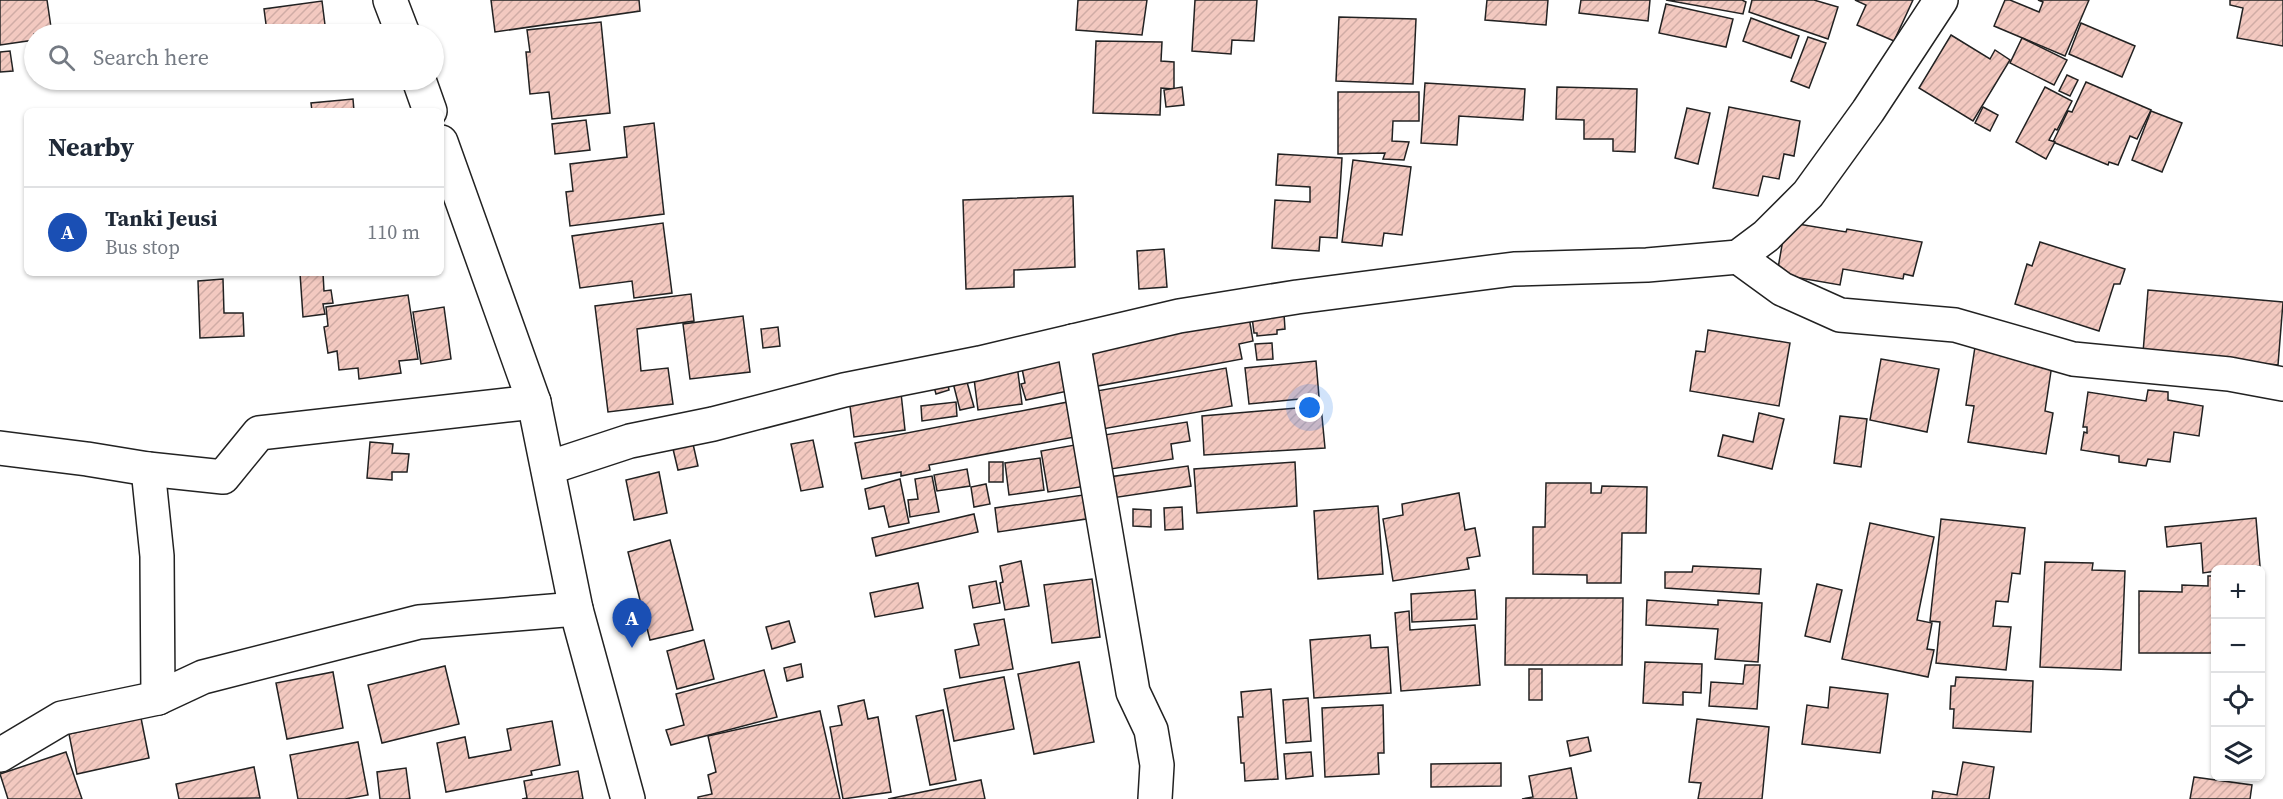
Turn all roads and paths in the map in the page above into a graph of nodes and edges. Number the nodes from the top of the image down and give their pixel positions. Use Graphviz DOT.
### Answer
graph roads {
  1 [pos="390,0"];
  2 [pos="1941,0"];
  3 [pos="399,24"];
  4 [pos="423,90"];
  5 [pos="429,108"];
  6 [pos="444,150"];
  7 [pos="1738,257"];
  8 [pos="1073,341"];
  9 [pos="2283,384"];
  10 [pos="534,402"];
  11 [pos="0,448"];
  12 [pos="548,468"];
  13 [pos="148,469"];
  14 [pos="576,609"];
  15 [pos="158,698"];
  16 [pos="0,755"];
  17 [pos="628,799"];
  18 [pos="1155,799"];
  1 -- 3 [label="street"];
  2 -- 7 [label="street"];
  4 -- 5 [label="street"];
  6 -- 10 [label="street"];
  7 -- 8 [label="street"];
  7 -- 9 [label="street"];
  8 -- 12 [label="street"];
  8 -- 18 [label="street"];
  10 -- 12 [label="street"];
  10 -- 13 [label="street"];
  11 -- 13 [label="street"];
  12 -- 14 [label="street"];
  13 -- 15 [label="street"];
  14 -- 15 [label="street"];
  14 -- 17 [label="street"];
  15 -- 16 [label="street"];
}
